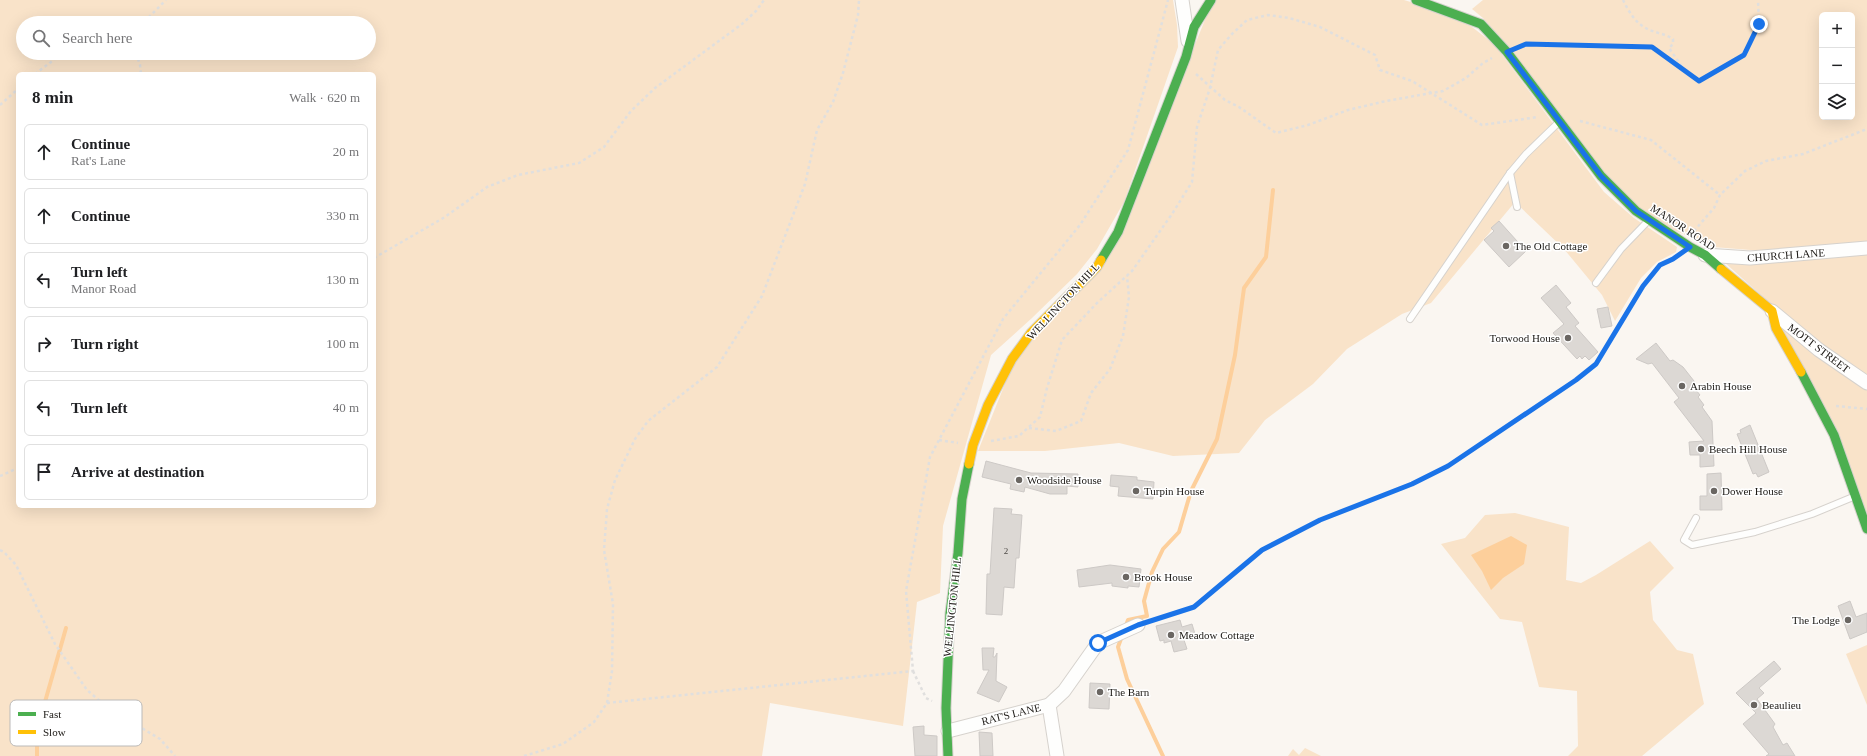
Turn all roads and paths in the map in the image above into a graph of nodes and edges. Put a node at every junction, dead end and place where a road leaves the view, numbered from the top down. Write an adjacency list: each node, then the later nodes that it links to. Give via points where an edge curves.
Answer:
1 (166, 0): 10 (path)
2 (764, 0): 33 (path, via 756,12 742,24 655,88 631,111 604,147 579,163 518,175 487,187 445,217)
3 (859, 0): 53 (path, via 858,15 843,73 833,102 817,130 805,184 762,296 717,367 648,421 635,439 615,480 607,509 604,550 613,604 612,671)
4 (1168, 0): 42 (path, via 1128,150 1080,224 1003,319)
5 (1182, 0): 11 (street, WELLINGTON HILL)
6 (1211, 0): 11 (street, WELLINGTON HILL)
7 (1416, 0): 12 (street, MANOR ROAD, via 1481,24)
8 (1623, 0): 16 (path, via 1635,20 1644,28 1673,39 1673,44 1669,48)
9 (1758, 0): 16 (path, via 1759,24 1744,55 1699,81)
10 (150, 16)
11 (1188, 41): 13 (street, WELLINGTON HILL)
12 (1507, 52): 16 (path, via 1526,44 1652,47); 21 (path, via 1483,63 1466,78 1443,91); 23 (street, MANOR ROAD)
13 (1186, 57): 19 (path, via 1197,77); 43 (street, WELLINGTON HILL, via 1118,232 1097,268 1031,333 1012,359 988,405)
14 (54, 60): 17 (path)
15 (138, 60): 18 (path)
16 (1684, 70)
17 (38, 72)
18 (141, 72)
19 (1210, 88): 21 (path, via 1276,133 1308,125 1348,110); 21 (path, via 1218,50 1247,20 1268,15 1320,27 1375,55 1380,70 1412,81); 34 (path, via 1197,127 1192,182)
20 (16, 91): 22 (path)
21 (1431, 93): 23 (path, via 1482,125)
22 (0, 105)
23 (1557, 118): 26 (lane); 29 (street, MANOR ROAD, via 1601,176 1636,211)
24 (1576, 120): 27 (path, via 1650,140)
25 (1867, 129): 27 (path, via 1803,154 1766,161 1745,171)
26 (1510, 172): 28 (lane); 37 (lane)
27 (1720, 195): 30 (path, via 1714,208)
28 (1517, 207)
29 (1650, 220): 30 (street, MANOR ROAD); 35 (lane, via 1622,249)
30 (1686, 245): 32 (street, MANOR ROAD); 50 (path, via 1673,259 1660,265 1643,286 1596,364 1576,380 1448,466 1412,484 1320,520 1294,533 1262,550 1194,607)
31 (1867, 248): 32 (street, CHURCH LANE, via 1750,258)
32 (1705, 255): 36 (street, MANOR ROAD)
33 (376, 257)
34 (1127, 276): 41 (path, via 1062,340 1040,417); 41 (path, via 1129,297 1123,336 1110,369 1091,393 1081,422 1056,431)
35 (1596, 283)
36 (1772, 311): 38 (street, MOTT STREET, via 1819,350); 39 (street, via 1776,328)
37 (1410, 319)
38 (1867, 383)
39 (1819, 404): 40 (path); 46 (street, via 1834,435)
40 (1867, 409)
41 (1028, 428): 43 (path, via 1019,436)
42 (939, 440): 43 (path); 51 (path, via 930,457 906,591)
43 (973, 445): 55 (street, WELLINGTON HILL, via 962,499 950,613)
44 (16, 469): 45 (path)
45 (0, 476)
46 (1856, 496): 47 (lane, via 1812,514 1755,532 1692,545 1684,540); 48 (street)
47 (1696, 518)
48 (1867, 529)
49 (0, 550): 52 (path, via 16,565 55,644 87,690)
50 (1138, 625): 54 (street, RAT'S LANE, via 1098,643 1064,691)
51 (913, 671): 53 (path); 55 (path, via 926,698)
52 (99, 700)
53 (607, 703): 59 (path, via 594,722 563,744)
54 (1049, 705): 57 (street, RAT'S LANE); 61 (street)
55 (946, 708): 57 (street, WELLINGTON HILL)
56 (142, 727): 58 (path, via 160,738)
57 (948, 730): 60 (street, WELLINGTON HILL)
58 (175, 756)
59 (524, 756)
60 (948, 756)
61 (1057, 756)

